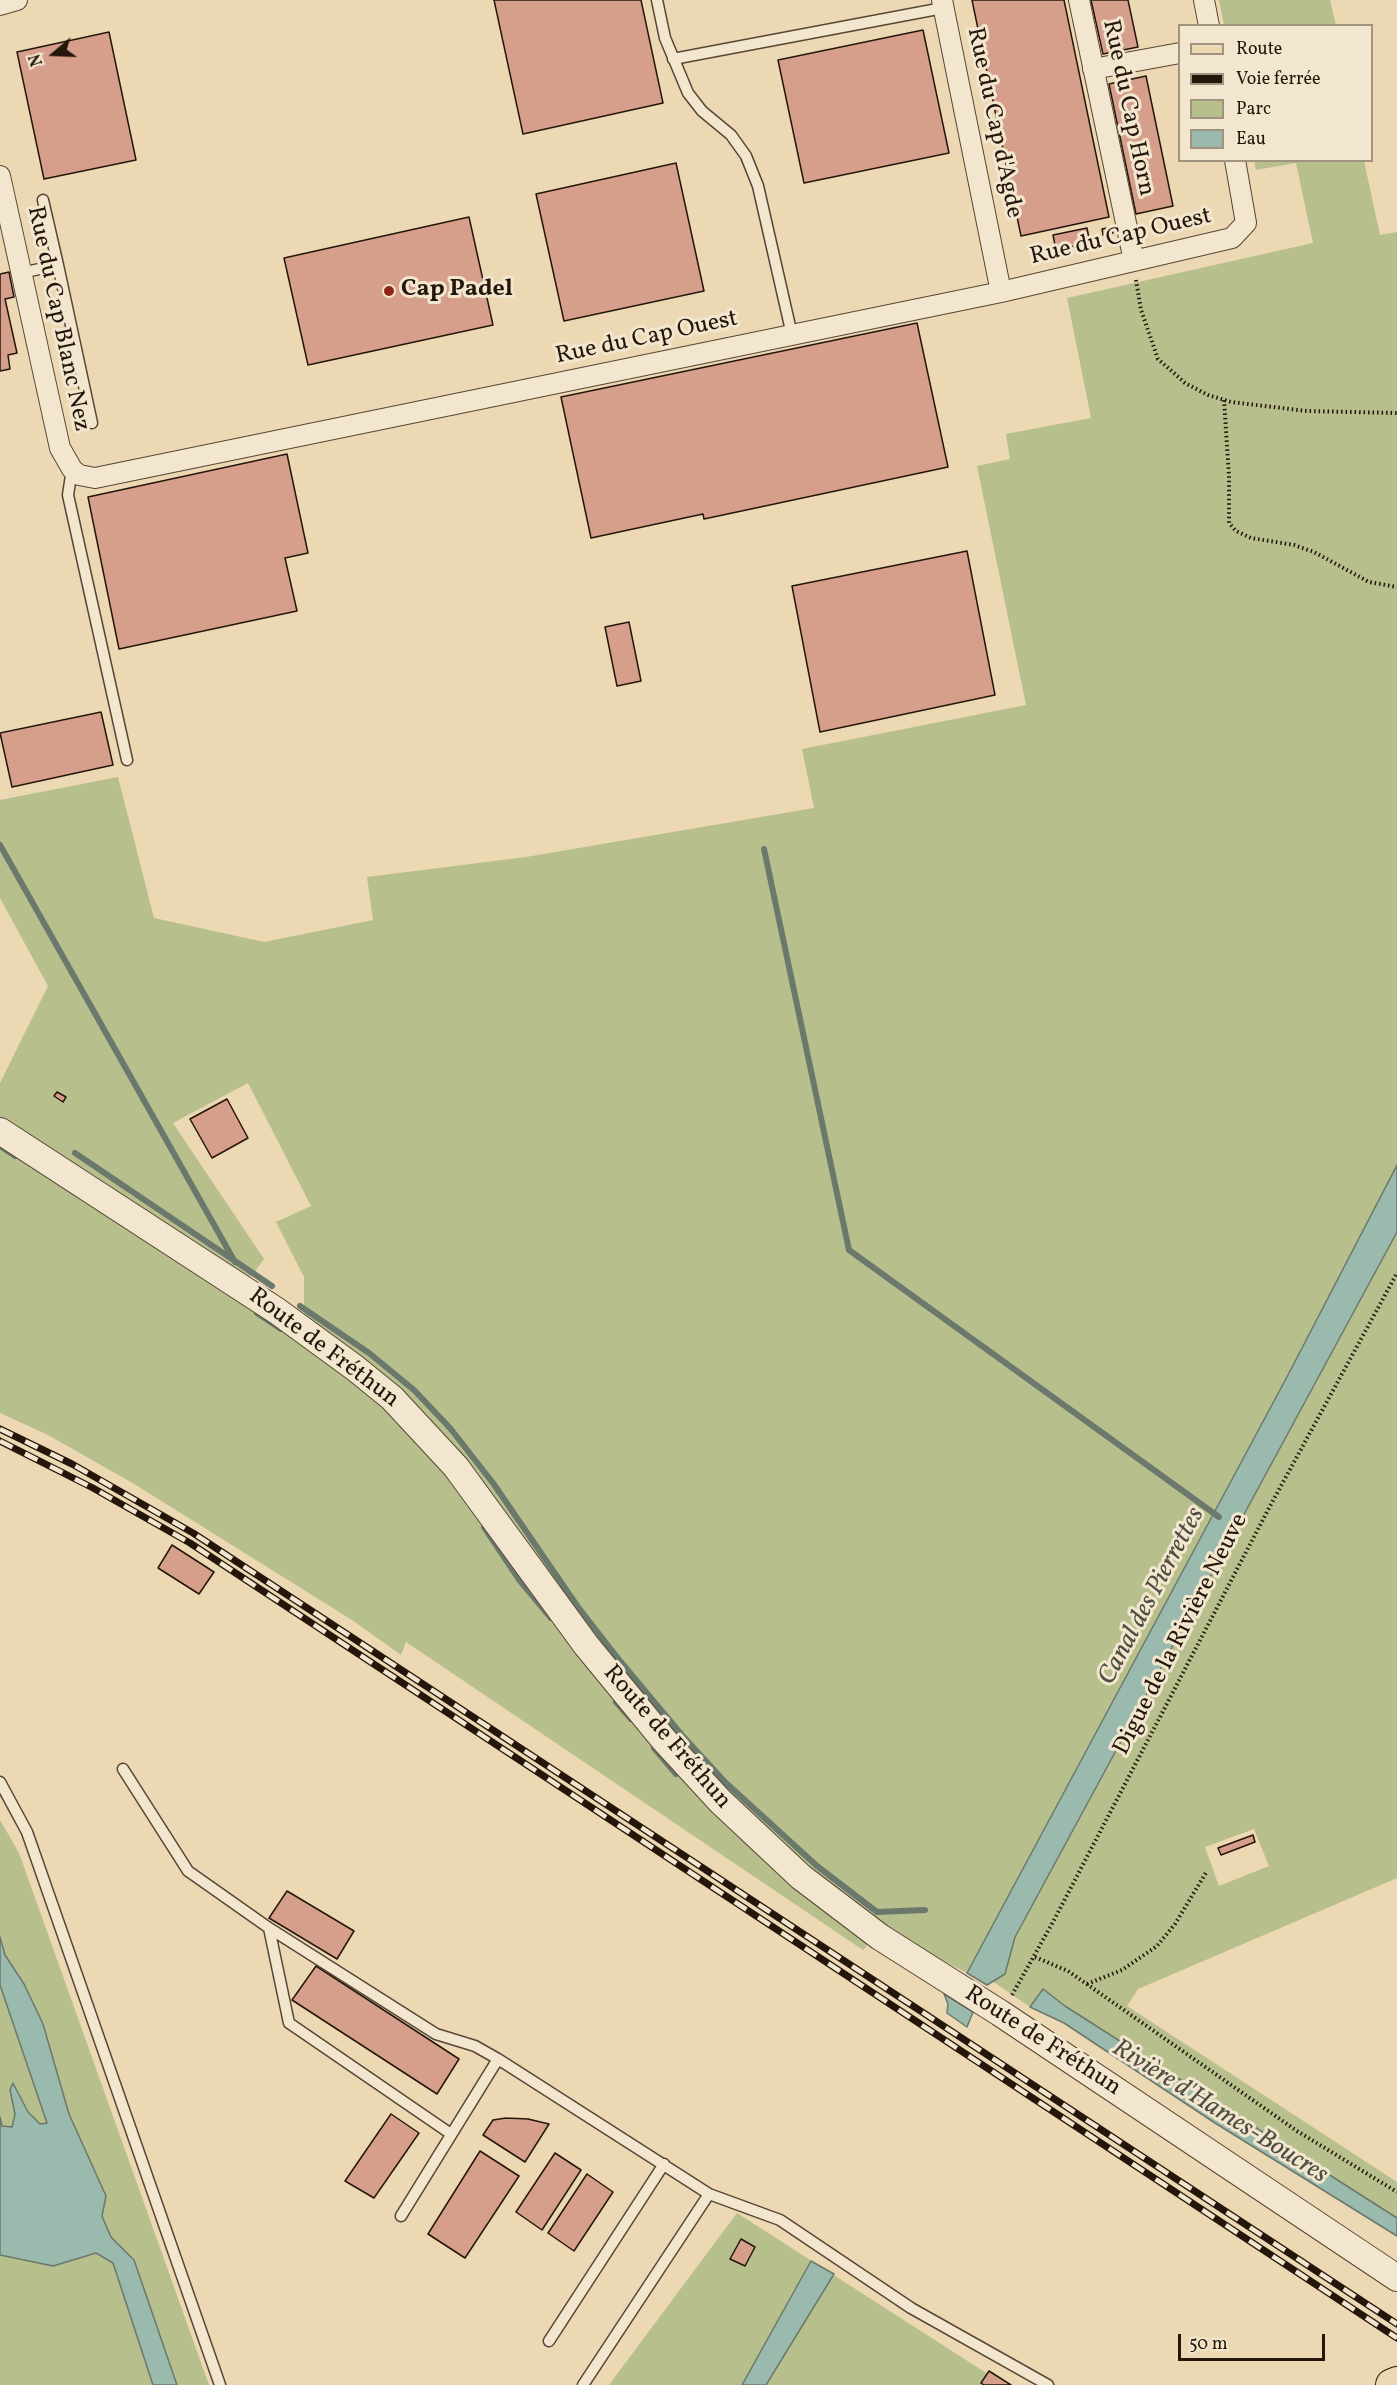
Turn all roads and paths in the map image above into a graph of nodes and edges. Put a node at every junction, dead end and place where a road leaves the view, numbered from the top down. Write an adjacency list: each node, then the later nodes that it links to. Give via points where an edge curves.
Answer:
1 (17, 0): 6 (street)
2 (657, 0): 9 (lane)
3 (1079, 0): 10 (street, Rue du Cap Horn)
4 (1204, 0): 7 (street)
5 (942, 4): 9 (lane); 17 (street, Rue du Cap d'Agde)
6 (0, 5)
7 (1209, 24)
8 (1178, 53): 10 (street)
9 (673, 59): 18 (lane, via 688,93 702,111 731,135 746,156 758,186)
10 (1093, 69): 14 (street, Rue du Cap Horn)
11 (1235, 162): 14 (street, Rue du Cap Ouest, via 1246,223 1232,238)
12 (1, 182): 16 (street, Rue du Cap Blanc Nez)
13 (43, 200): 15 (lane)
14 (1134, 261): 17 (street, Rue du Cap Ouest); 19 (path, via 1141,310 1158,359 1185,384)
15 (58, 265): 16 (lane); 21 (lane)
16 (21, 273): 22 (street, Rue du Cap Blanc Nez, via 60,448)
17 (1001, 292): 18 (street, Rue du Cap Ouest)
18 (792, 335): 22 (street, Rue du Cap Ouest, via 102,477 87,477)
19 (1224, 400): 20 (path, via 1307,411); 23 (path, via 1229,523 1236,531 1304,549 1369,582)
20 (1397, 413)
21 (92, 423)
22 (72, 469): 24 (lane, via 68,495)
23 (1397, 587)
24 (127, 760)
25 (0, 1131): 33 (street, Route de Fréthun, via 278,1311 392,1398 456,1467 586,1645 700,1781 821,1894)
26 (1397, 1273): 31 (path, Digue de la Rivière Neuve, via 1269,1508)
27 (123, 1769): 30 (lane, via 188,1871)
28 (0, 1782): 43 (lane, via 27,1832)
29 (1207, 1871): 32 (path, via 1175,1924 1156,1946 1122,1970)
30 (269, 1928): 34 (lane, via 436,2034 475,2046); 35 (lane, via 289,2023)
31 (1035, 1957): 32 (path, via 1068,1971); 33 (path, Digue de la Rivière Neuve)
32 (1086, 1984): 37 (path, via 1297,2131)
33 (991, 2008): 40 (street, Route de Fréthun)
34 (498, 2059): 35 (lane); 36 (lane)
35 (451, 2134): 39 (lane)
36 (664, 2164): 38 (lane); 41 (lane)
37 (1397, 2192)
38 (709, 2194): 44 (lane); 45 (lane, via 780,2220 911,2308)
39 (401, 2216)
40 (1397, 2278)
41 (549, 2341)
42 (1397, 2383): 46 (main road)
43 (220, 2385)
44 (583, 2385)
45 (1048, 2385)
46 (1392, 2385)

